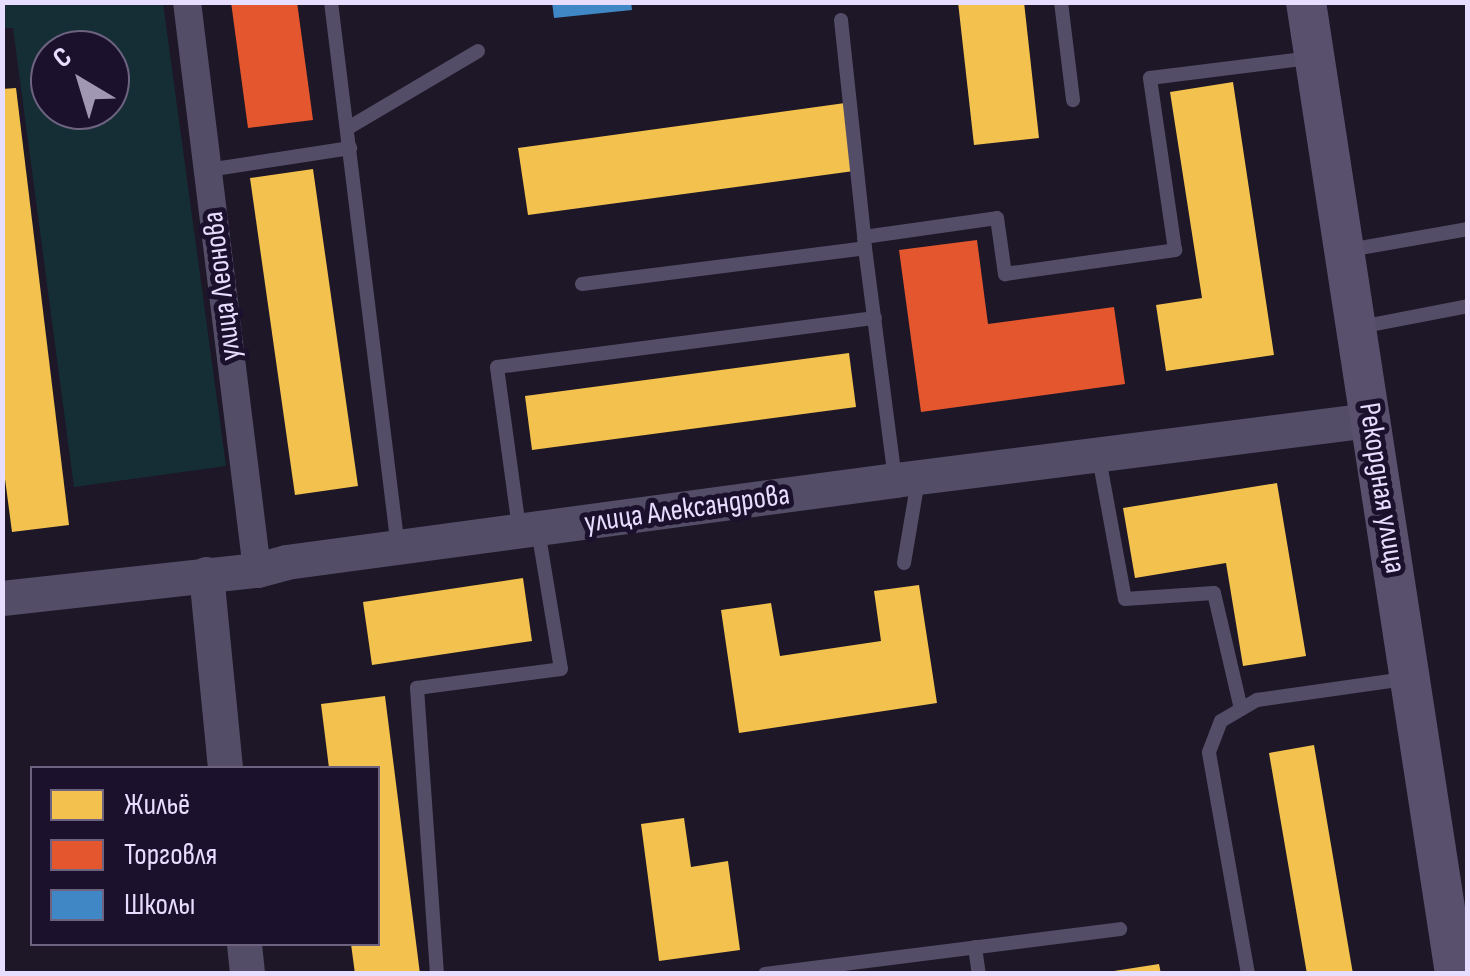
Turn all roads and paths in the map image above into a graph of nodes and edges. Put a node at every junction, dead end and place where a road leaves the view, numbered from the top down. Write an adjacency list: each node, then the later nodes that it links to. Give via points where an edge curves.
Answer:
1 (186, 2): 11 (street, улица Леонова)
2 (331, 2): 9 (lane)
3 (1061, 2): 8 (lane)
4 (1306, 2): 7 (main road, Рекордная улица)
5 (841, 20): 13 (lane)
6 (478, 51): 9 (lane)
7 (1315, 57): 13 (lane, via 1150,78 1175,250 1005,274 997,218); 14 (main road, Рекордная улица)
8 (1072, 100)
9 (348, 128): 10 (lane)
10 (350, 148): 11 (lane); 23 (lane)
11 (208, 170): 25 (street, улица Леонова)
12 (1468, 229): 14 (lane)
13 (864, 242): 15 (lane); 17 (lane)
14 (1344, 251): 18 (main road, Рекордная улица)
15 (582, 284)
16 (1468, 306): 18 (lane)
17 (875, 318): 21 (lane); 22 (lane, via 496,367)
18 (1357, 328): 19 (main road, Рекордная улица)
19 (1372, 420): 20 (street, улица Александрова); 28 (main road, Рекордная улица)
20 (1099, 458): 21 (street, улица Александрова); 29 (lane, via 1125,600 1214,594)
21 (906, 479): 22 (street, улица Александрова); 24 (lane)
22 (529, 530): 23 (street, улица Александрова); 35 (lane, via 561,669 417,688)
23 (398, 549): 25 (street, улица Александрова)
24 (904, 563)
25 (257, 570): 26 (street, улица Александрова)
26 (206, 574): 27 (street, улица Александрова); 30 (street)
27 (2, 598)
28 (1411, 678): 29 (lane, via 1257,700); 39 (main road, Рекордная улица)
29 (1241, 709): 38 (lane, via 1220,721 1209,752)
30 (226, 766)
31 (1120, 929): 33 (lane)
32 (244, 946): 34 (street)
33 (975, 947): 36 (lane); 37 (lane)
34 (247, 974)
35 (438, 974)
36 (766, 974)
37 (979, 974)
38 (1248, 974)
39 (1456, 974)

